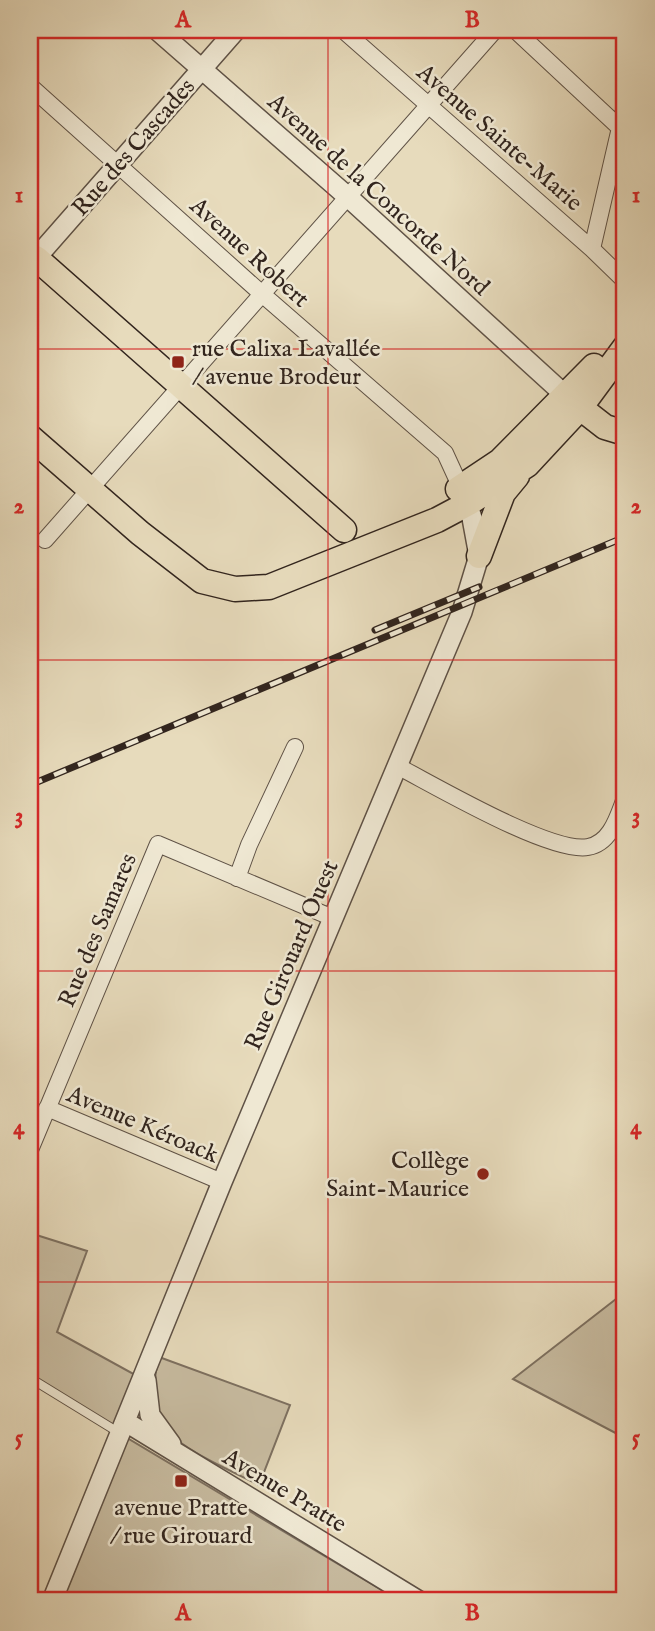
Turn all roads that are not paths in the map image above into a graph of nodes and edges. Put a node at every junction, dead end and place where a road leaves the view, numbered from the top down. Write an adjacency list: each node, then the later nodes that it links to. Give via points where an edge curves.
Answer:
1 (157, 30): 6 (street, Avenue de la Concorde Nord)
2 (236, 30): 6 (street, Rue des Cascades)
3 (343, 30): 8 (street, Avenue Sainte-Marie)
4 (495, 30): 8 (street)
5 (515, 30): 10 (street)
6 (201, 69): 11 (street, Rue des Cascades); 12 (street, Avenue de la Concorde Nord)
7 (30, 86): 11 (street, Avenue Robert)
8 (429, 105): 12 (street); 13 (street, Avenue Sainte-Marie)
9 (625, 106): 10 (street)
10 (620, 128): 13 (street)
11 (117, 165): 14 (street, Rue des Cascades); 16 (street, Avenue Robert)
12 (348, 197): 16 (street); 20 (street, Avenue de la Concorde Nord)
13 (592, 249): 15 (street, Avenue Sainte-Marie)
14 (32, 259): 19 (main road)
15 (625, 281)
16 (262, 294): 19 (street); 25 (street, Avenue Robert, via 445,453)
17 (625, 334): 20 (main road)
18 (625, 347): 20 (main road)
19 (180, 386): 24 (street); 26 (main road)
20 (573, 402): 21 (main road, via 605,427); 23 (main road); 25 (main road)
21 (625, 433)
22 (30, 437): 24 (main road)
23 (527, 465): 25 (main road); 28 (main road, via 503,493)
24 (90, 489): 27 (street); 29 (main road, via 202,581 235,589 269,587)
25 (465, 495): 26 (main road, via 369,530); 28 (street); 29 (main road, via 437,520)
26 (344, 530): 29 (main road)
27 (45, 540)
28 (479, 556): 31 (street, Rue Girouard Ouest, via 462,612)
29 (340, 558)
30 (295, 747): 33 (street)
31 (397, 766): 32 (street, via 491,816 573,847 602,841 613,829); 34 (street, Rue Girouard Ouest)
32 (625, 798)
33 (237, 878): 34 (street); 35 (street, Rue des Samares, via 158,844)
34 (333, 918): 37 (street, Rue Girouard Ouest)
35 (47, 1108): 36 (street, Rue des Samares); 37 (street, Avenue Kéroack)
36 (30, 1150)
37 (222, 1182): 38 (street, Rue Girouard Ouest)
38 (146, 1372): 40 (street, Rue Girouard Ouest); 41 (street, via 150,1415)
39 (30, 1378): 40 (lane)
40 (123, 1428): 41 (street, Avenue Pratte); 42 (street, Rue Girouard Ouest)
41 (181, 1455): 43 (street, Avenue Pratte)
42 (52, 1601)
43 (419, 1601)

